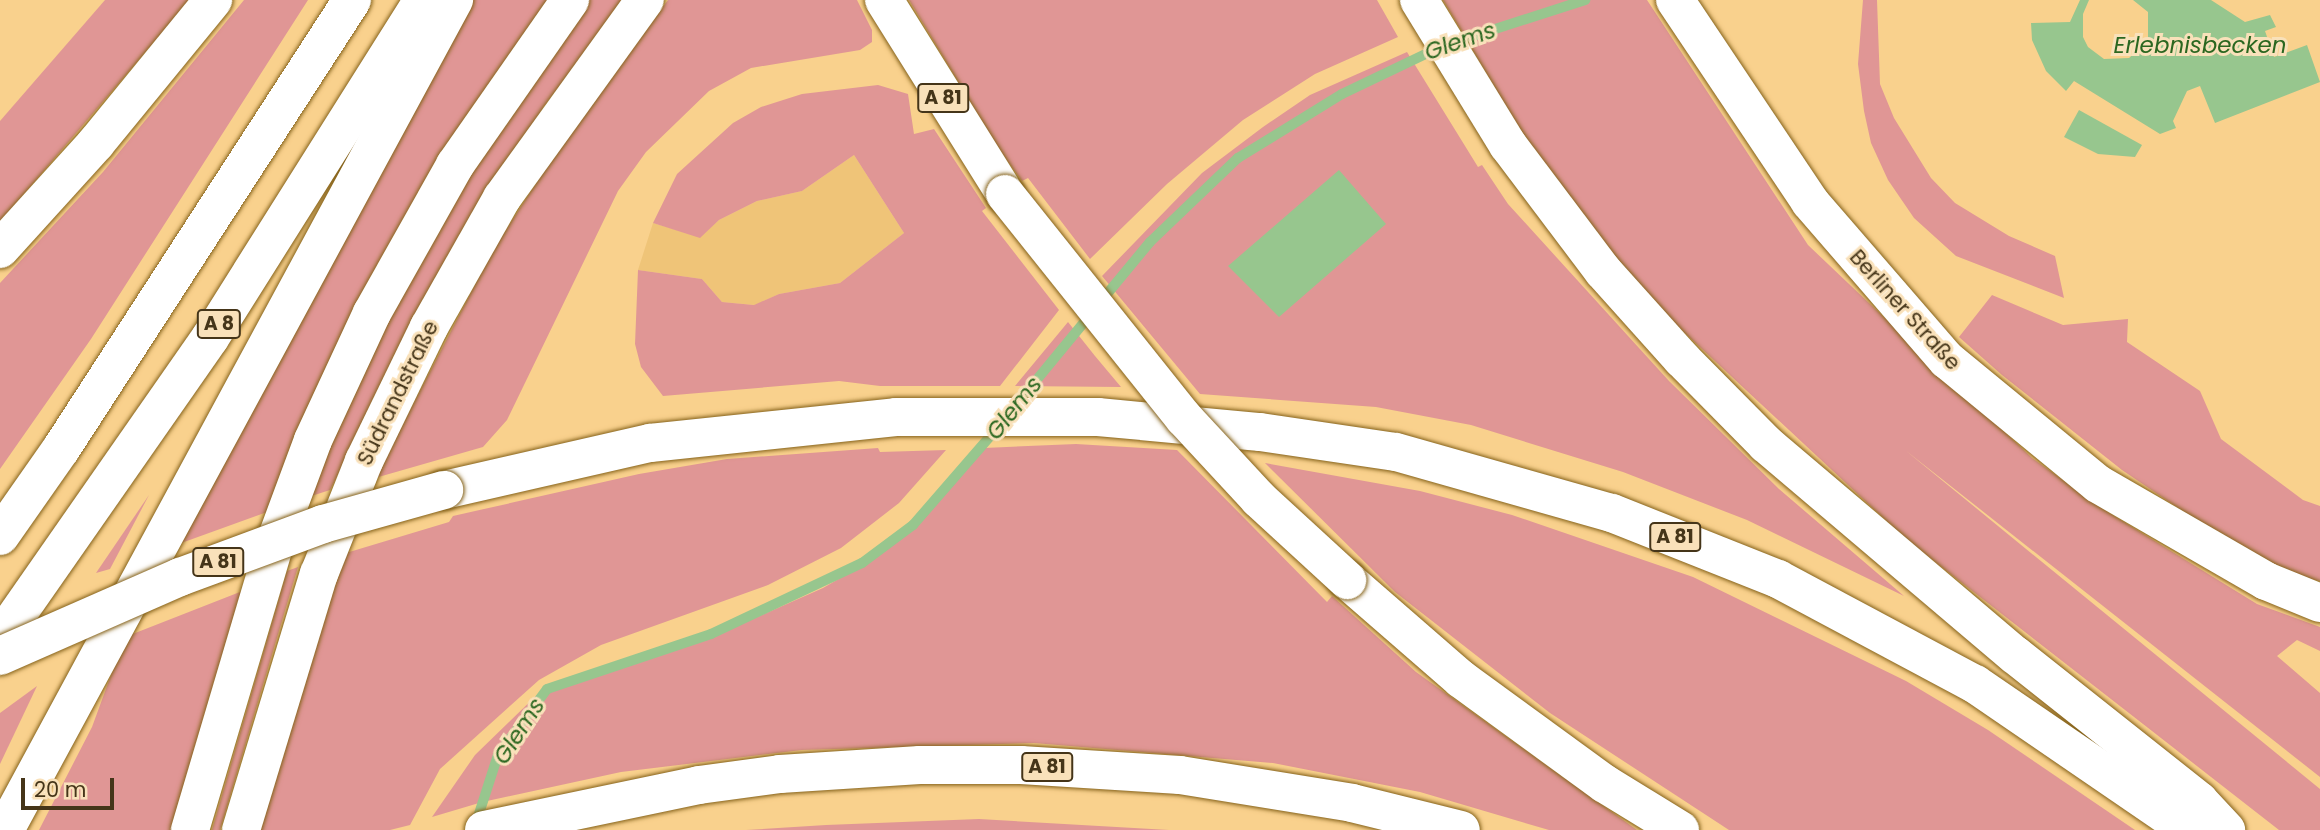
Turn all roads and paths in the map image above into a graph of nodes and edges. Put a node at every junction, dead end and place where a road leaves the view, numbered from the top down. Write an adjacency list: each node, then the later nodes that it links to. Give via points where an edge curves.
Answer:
1 (213, 0): 10 (main road, via 96,143)
2 (352, 0): 11 (main road)
3 (423, 0): 13 (main road, A 8, via 210,338)
4 (454, 0): 15 (main road)
5 (570, 0): 16 (main road, via 455,165 372,313 313,440 276,537)
6 (645, 0): 17 (main road, Südrandstraße, via 502,198 429,327 364,461 319,574)
7 (884, 0): 20 (main road, A 81, bridge, via 1005,194 1184,418 1259,499 1461,679 1605,784)
8 (1419, 0): 22 (main road, via 1508,145 1603,271 1766,444 2015,655 2199,801)
9 (1682, 12): 12 (main road, Berliner Straße, via 1810,202 1947,360 2098,484 2266,581)
10 (0, 249)
11 (0, 536)
12 (2320, 603)
13 (0, 639)
14 (0, 656): 21 (main road, A 81, bridge, via 180,577 323,524 444,490 650,443 896,417 1098,417 1260,432 1396,452 1550,493 1689,541 1777,579 1975,684)
15 (5, 830)
16 (190, 830)
17 (241, 830)
18 (484, 830): 19 (main road, A 81, via 628,797 852,768 1021,765 1180,775 1352,803)
19 (1461, 830)
20 (1680, 830)
21 (2188, 830)
22 (2226, 830)

